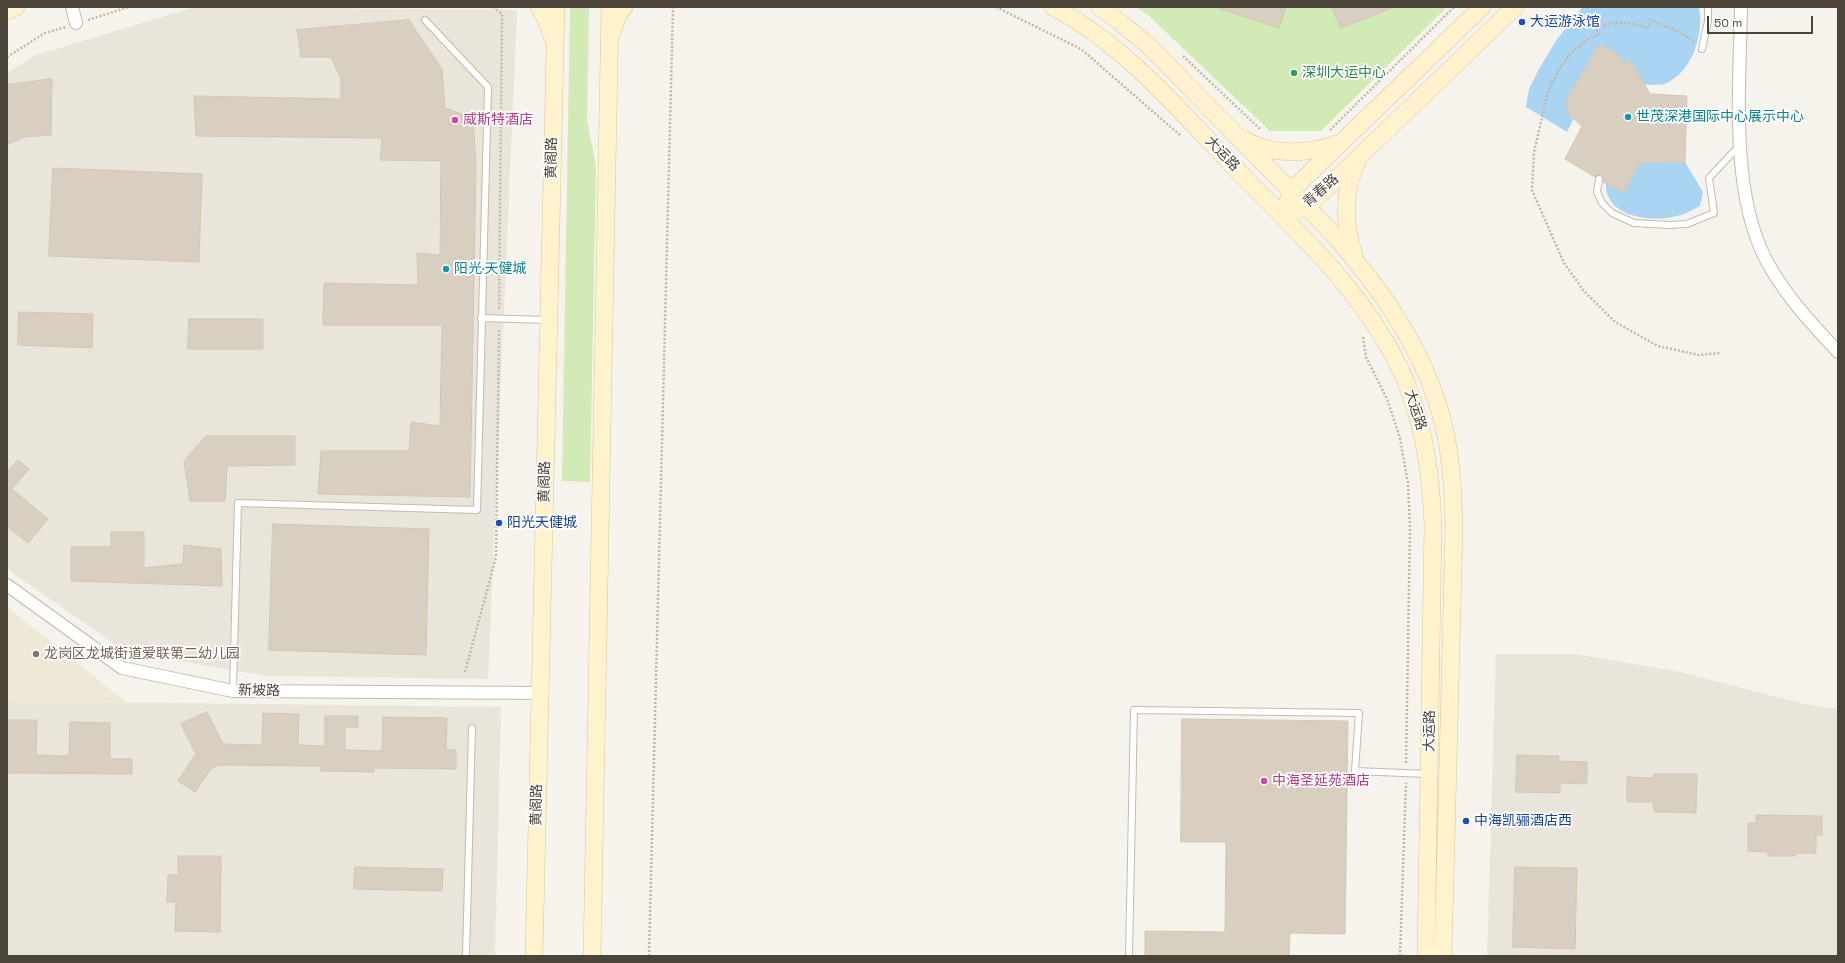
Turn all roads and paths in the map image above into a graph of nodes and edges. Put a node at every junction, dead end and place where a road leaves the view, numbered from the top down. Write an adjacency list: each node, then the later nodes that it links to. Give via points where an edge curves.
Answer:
1 (8, 7): 18 (street)
2 (16, 7): 18 (street)
3 (72, 7): 20 (street)
4 (493, 7): 38 (path, via 502,14)
5 (539, 7): 22 (street)
6 (556, 7): 22 (street, 黄阁路)
7 (610, 7): 21 (street)
8 (624, 7): 21 (street)
9 (673, 7): 52 (path)
10 (996, 7): 28 (path, via 1082,49)
11 (1053, 7): 35 (street, 大运路, via 1092,30 1159,88)
12 (1099, 7): 27 (street, 大运路, via 1150,47)
13 (1454, 7): 26 (path)
14 (1482, 7): 29 (street, 青春路)
15 (1516, 7): 31 (street, 青春路)
16 (1708, 7): 23 (lane)
17 (1741, 7): 30 (street)
18 (7, 11)
19 (425, 20): 37 (lane, via 488,86)
20 (76, 23)
21 (609, 37): 51 (street)
22 (555, 43): 39 (street, 黄阁路)
23 (1702, 49)
24 (1178, 52): 25 (path)
25 (1262, 131)
26 (1328, 131)
27 (1236, 134): 29 (street, via 1250,143 1280,151 1312,150); 33 (street, 大运路)
28 (1185, 139)
29 (1343, 142): 33 (street, 青春路)
30 (1740, 145): 32 (lane, via 1709,178 1714,213 1686,224 1634,224 1612,213 1602,203 1597,192); 41 (street, via 1743,183 1755,234 1772,271 1793,301)
31 (1359, 157): 34 (street, 青春路); 36 (street, via 1350,181 1347,208 1348,233)
32 (1599, 179)
33 (1291, 191): 34 (street, 大运路); 35 (street, 青春路)
34 (1307, 207): 35 (street, 青春路); 36 (street, 大运路)
35 (1282, 217): 48 (street, 大运路, via 1325,261 1368,313 1406,382 1419,420 1432,489)
36 (1355, 259): 56 (street, 大运路, via 1402,325 1422,363 1438,402 1448,445 1454,529)
37 (481, 318): 38 (lane); 44 (lane, via 477,510 238,503)
38 (499, 318): 39 (lane); 43 (path, via 496,557)
39 (548, 320): 45 (street, 黄阁路)
40 (1363, 336): 47 (path, via 1366,357 1386,399 1400,438 1408,484 1410,527)
41 (1838, 352)
42 (7, 585): 44 (street, 新坡路, via 122,668)
43 (465, 672)
44 (233, 691): 45 (street, 新坡路)
45 (540, 693): 50 (street, 黄阁路)
46 (472, 728): 49 (lane)
47 (1406, 773): 48 (lane); 53 (lane, via 1355,771 1359,713 1134,710); 54 (path)
48 (1429, 774): 55 (street, 大运路)
49 (466, 956)
50 (534, 956)
51 (592, 956)
52 (650, 956)
53 (1129, 956)
54 (1400, 956)
55 (1426, 956)
56 (1443, 956)

